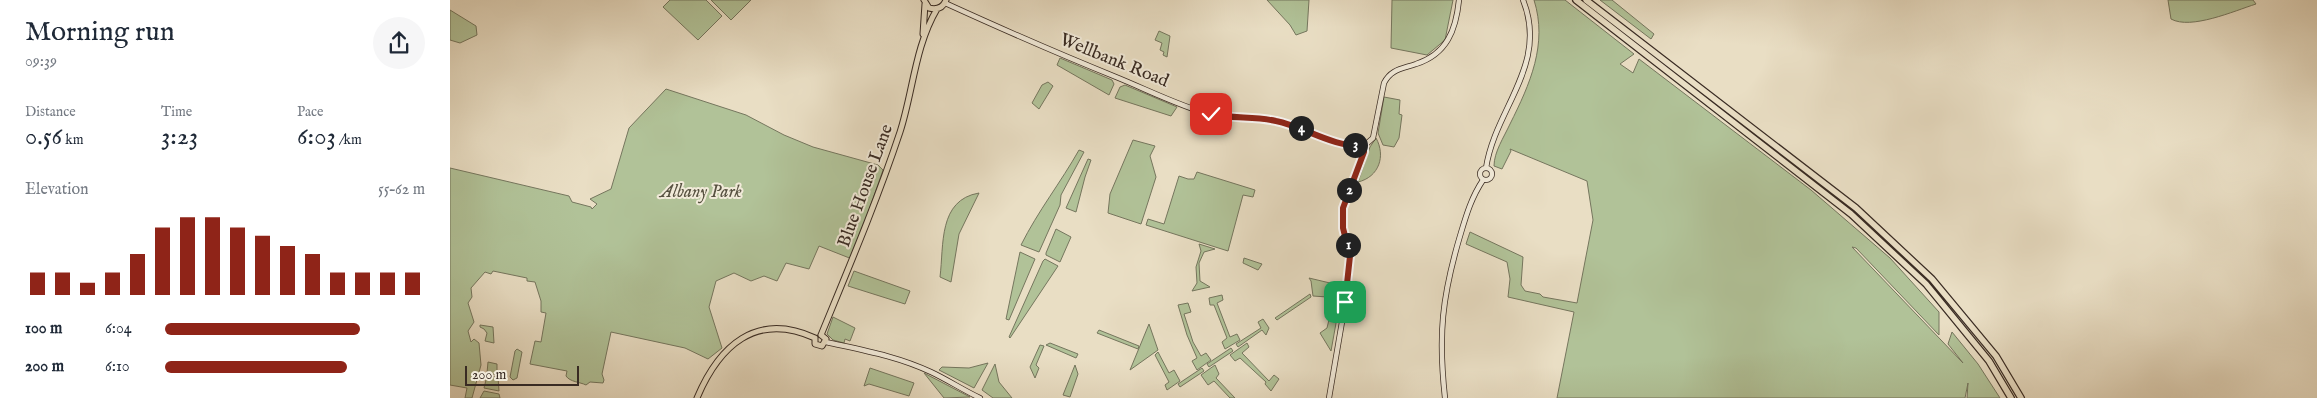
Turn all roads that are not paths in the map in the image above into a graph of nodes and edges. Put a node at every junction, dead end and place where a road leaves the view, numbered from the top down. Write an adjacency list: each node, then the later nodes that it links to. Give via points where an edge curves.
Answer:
1 (1459, 0): 9 (street, via 1454,31 1445,45 1418,64 1388,75 1373,138)
2 (1523, 0): 10 (street, via 1530,32 1529,53 1515,95 1492,143)
3 (1576, 0): 19 (highway, via 1851,214 1926,284 1989,361)
4 (1586, 0): 20 (highway, via 1856,208 1932,279 1996,356)
5 (946, 1): 7 (main road); 9 (street, Wellbank Road, via 974,18 1030,42 1211,114 1274,120 1327,139)
6 (924, 2): 7 (main road, via 929,8); 8 (main road)
7 (937, 9): 8 (main road)
8 (923, 42): 12 (main road, Blue House Lane, via 899,134)
9 (1364, 146): 17 (street, via 1343,208 1343,228 1350,256 1349,281)
10 (1486, 168): 11 (street, via 1479,173); 11 (street, via 1492,174)
11 (1483, 180): 18 (street, via 1472,197 1445,292 1441,342)
12 (822, 334): 13 (main road); 14 (main road)
13 (815, 338): 14 (main road, via 817,346); 15 (main road, via 778,328 740,339 708,371)
14 (826, 342): 16 (street, via 902,360)
15 (697, 398)
16 (980, 398)
17 (1329, 398)
18 (1445, 398)
19 (2011, 398)
20 (2021, 398)

